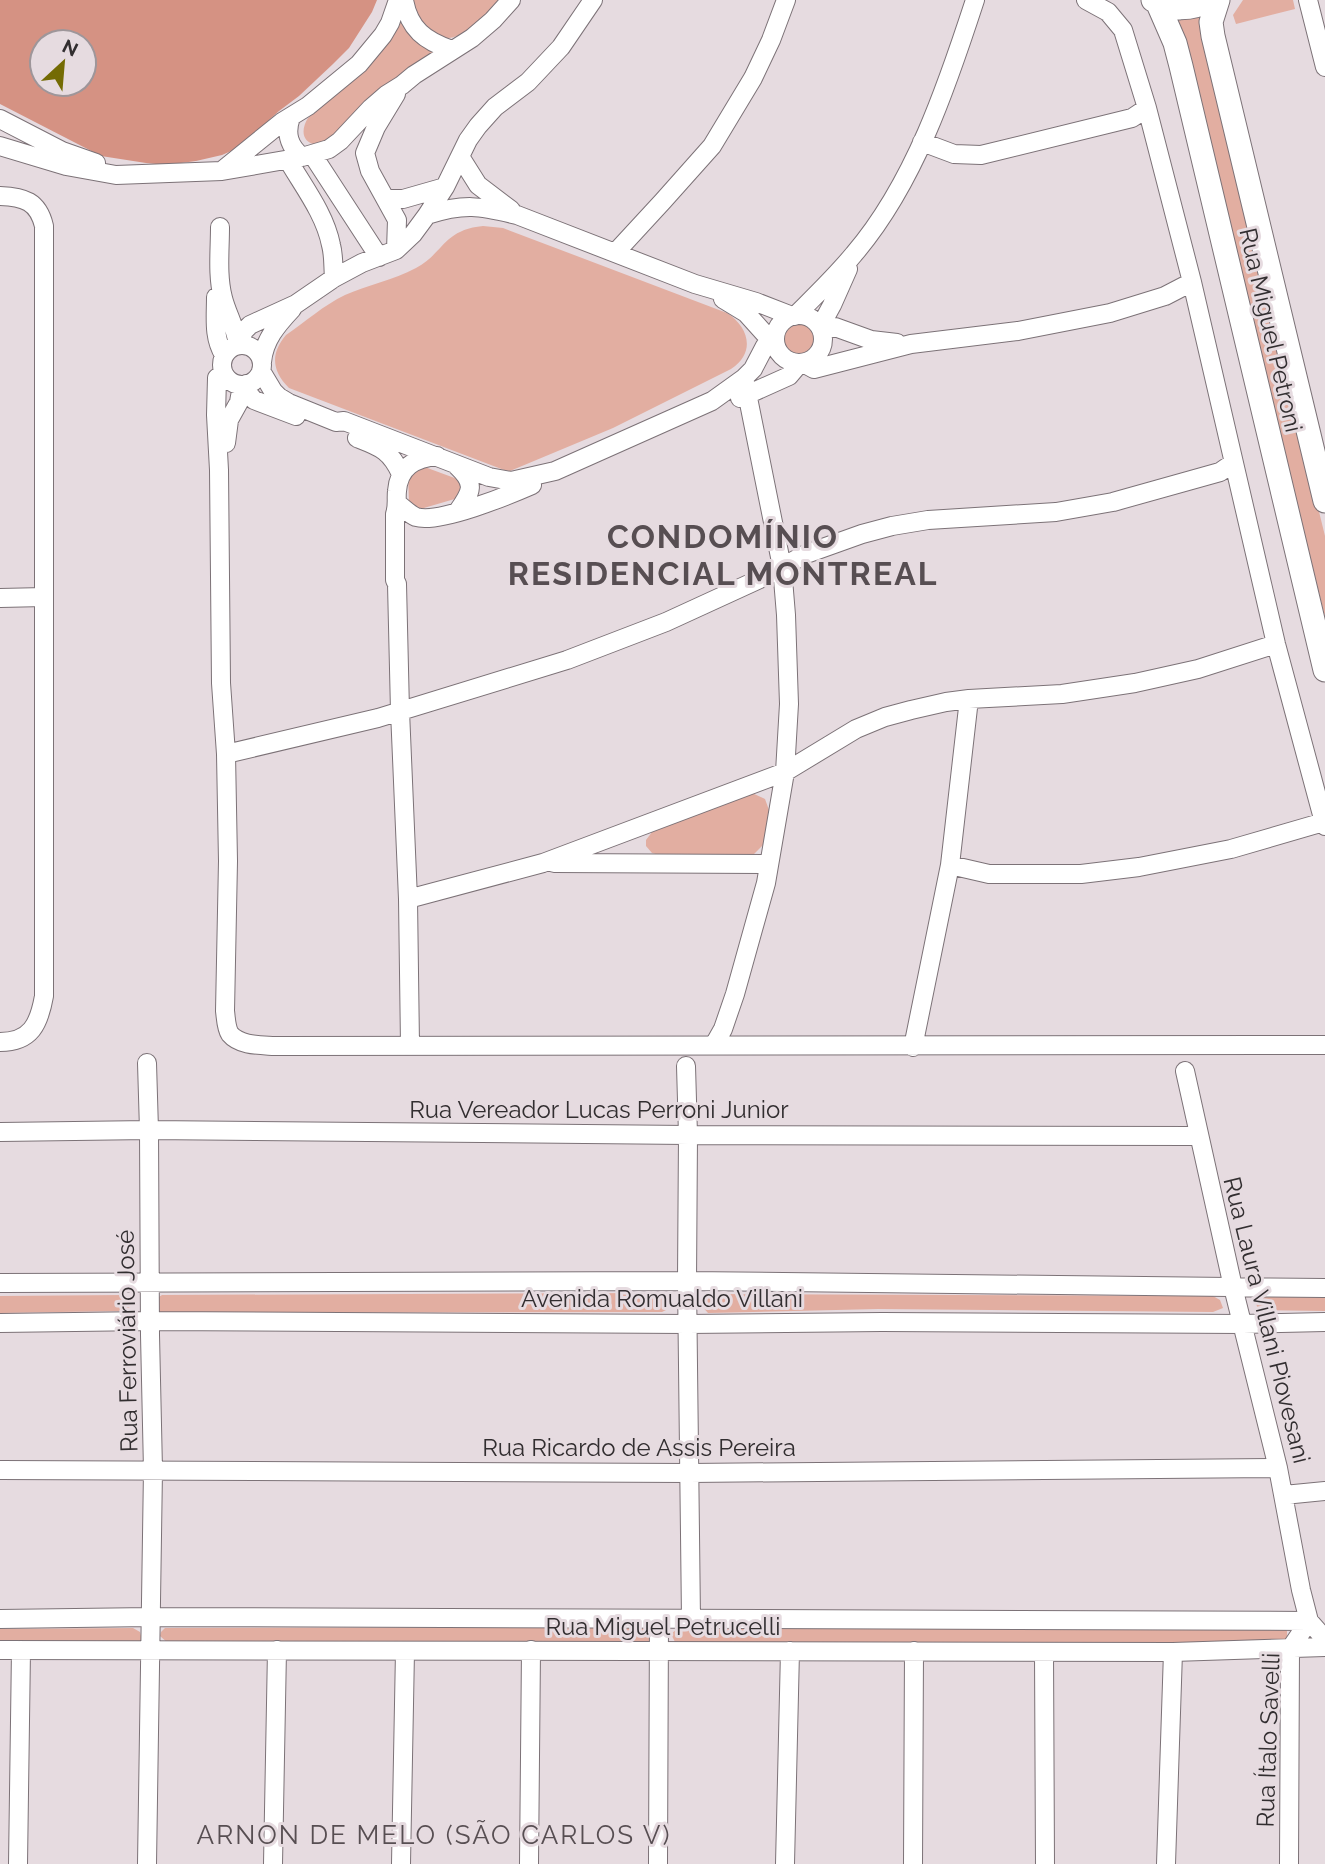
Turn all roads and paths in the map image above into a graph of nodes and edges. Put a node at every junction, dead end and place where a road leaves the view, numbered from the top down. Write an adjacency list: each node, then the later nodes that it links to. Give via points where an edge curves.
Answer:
1 (398, 0): 16 (street, via 383,35 359,64)
2 (404, 0): 12 (street, via 412,26)
3 (511, 0): 12 (street, via 472,38)
4 (593, 0): 21 (street, via 561,47 484,118)
5 (786, 0): 31 (street, via 753,78 712,146)
6 (975, 0): 18 (street)
7 (1086, 0): 15 (street, via 1108,12 1123,30)
8 (1209, 0): 11 (main road, via 1179,9)
9 (1218, 0): 56 (main road, Rua Miguel Petroni, via 1211,22 1213,36)
10 (1308, 0): 13 (street)
11 (1155, 2): 65 (main road, Rua Miguel Petroni, via 1181,66)
12 (452, 50): 14 (street)
13 (1325, 66)
14 (402, 85): 20 (street, via 329,149); 26 (street, via 365,153)
15 (1147, 108): 18 (street, via 1132,118 981,155 954,154); 34 (street)
16 (291, 117): 20 (street, via 289,141); 22 (street)
17 (0, 119): 23 (street, via 87,161)
18 (922, 142): 32 (street, via 888,206)
19 (0, 146): 23 (street, via 66,166)
20 (301, 157): 22 (street); 30 (street); 33 (street, via 328,234)
21 (460, 158): 24 (street); 28 (street, via 478,185)
22 (222, 171): 23 (street)
23 (147, 175)
24 (445, 187): 26 (street); 27 (street)
25 (0, 197): 62 (street, via 29,202 37,208 44,226)
26 (386, 199): 30 (street, via 397,220)
27 (427, 215): 28 (street, via 464,206); 30 (street, via 413,234)
28 (517, 215): 31 (street)
29 (220, 227): 36 (street)
30 (388, 253): 33 (street)
31 (615, 253): 35 (street)
32 (855, 253): 38 (street); 40 (street)
33 (334, 278): 37 (street)
34 (1192, 282): 42 (street, via 1166,296 1110,313 1018,331); 51 (street)
35 (695, 284): 38 (street); 41 (street, via 736,306)
36 (221, 287): 39 (street, via 234,310); 43 (street, via 236,332)
37 (296, 304): 39 (street); 45 (street, via 267,342)
38 (793, 316): 40 (street, via 809,317); 41 (street, via 780,324)
39 (258, 321): 43 (street, via 244,331)
40 (821, 329): 42 (street, via 835,327 871,340); 44 (street, via 820,351)
41 (775, 338): 44 (street, via 785,359); 47 (street, via 765,346)
42 (911, 344): 44 (street, via 814,369)
43 (228, 358): 45 (street, via 251,346); 46 (street, via 231,382); 53 (street, via 217,378)
44 (802, 363): 47 (street, via 789,376)
45 (262, 366): 46 (street, via 256,380); 48 (street, via 279,397)
46 (244, 385): 48 (street, via 250,397 266,406 296,416); 53 (street, via 229,420)
47 (746, 387): 54 (street, via 736,399 712,401); 60 (street)
48 (313, 413): 49 (street)
49 (336, 422): 50 (street, via 344,421); 55 (street, via 347,433 387,452)
50 (437, 456): 52 (street); 55 (street, via 414,461)
51 (1233, 463): 60 (street, via 1220,472 1112,502 1056,512 892,526 819,549); 64 (street)
52 (455, 464): 54 (street, via 502,481); 58 (street, via 471,486)
53 (219, 470): 68 (street)
54 (555, 471): 58 (street, via 524,488)
55 (401, 474): 57 (street)
56 (1325, 501)
57 (398, 504): 59 (street); 61 (street)
58 (458, 511): 59 (street)
59 (424, 518): 61 (street, via 406,537)
60 (782, 568): 67 (street, via 666,622 567,660); 69 (street, via 789,704)
61 (397, 584): 67 (street)
62 (44, 597): 63 (street); 75 (street, via 44,996 35,1026 20,1039)
63 (0, 598)
64 (1276, 644): 66 (street, via 1135,684); 70 (street)
65 (1325, 670)
66 (969, 699): 69 (street, via 885,717); 73 (street)
67 (400, 711): 68 (street); 74 (street)
68 (226, 754): 76 (street, via 225,1011 230,1034 240,1041 275,1046)
69 (785, 772): 71 (street); 72 (street)
70 (1324, 824): 73 (street, via 1231,849 1082,874 989,874)
71 (543, 863): 72 (street); 74 (street)
72 (769, 864): 77 (street, via 735,994)
73 (950, 864): 79 (street)
74 (408, 899): 76 (street)
75 (0, 1042)
76 (410, 1045): 77 (street)
77 (714, 1045): 79 (street)
78 (1325, 1045): 79 (street)
79 (913, 1047)
80 (147, 1063): 83 (street, Rua Ferroviário José)
81 (686, 1066): 85 (street)
82 (1185, 1071): 86 (street, Rua Laura Villani Piovesani)
83 (149, 1130): 84 (street, Rua Vereador Lucas Perroni Junior); 85 (street, Rua Vereador Lucas Perroni Junior); 88 (street, Rua Ferroviário José)
84 (0, 1132)
85 (688, 1135): 86 (street, Rua Vereador Lucas Perroni Junior); 87 (street)
86 (1198, 1136): 90 (street, Rua Laura Villani Piovesani)
87 (687, 1281): 88 (street, Avenida Romualdo Villani); 90 (street, Avenida Romualdo Villani); 95 (street)
88 (150, 1282): 89 (street, Avenida Romualdo Villani); 92 (street, Rua Ferroviário José)
89 (0, 1283)
90 (1233, 1287): 91 (street, Avenida Romualdo Villani); 96 (street, Rua Laura Villani Piovesani)
91 (1325, 1288)
92 (149, 1321): 94 (street, Avenida Romualdo Villani); 95 (street, Avenida Romualdo Villani); 99 (street, Rua Ferroviário José)
93 (1325, 1322): 96 (street, Avenida Romualdo Villani)
94 (0, 1324)
95 (688, 1324): 96 (street, Avenida Romualdo Villani); 100 (street)
96 (1243, 1324): 97 (street, Rua Laura Villani Piovesani)
97 (1279, 1468): 100 (street, Rua Ricardo de Assis Pereira); 102 (street, Rua Laura Villani Piovesani)
98 (0, 1470): 99 (street, Rua Ricardo de Assis Pereira)
99 (153, 1470): 100 (street, Rua Ricardo de Assis Pereira); 103 (street, Rua Ferroviário José)
100 (690, 1472): 106 (street)
101 (1325, 1491): 102 (street)
102 (1284, 1495): 107 (street, Rua Laura Villani Piovesani)
103 (150, 1618): 104 (street, Rua Miguel Petrucelli); 105 (street, Rua Miguel Petrucelli); 113 (street, Rua Ferroviário José)
104 (0, 1619)
105 (659, 1619): 106 (street, Rua Miguel Petrucelli); 117 (street)
106 (691, 1619): 107 (street, Rua Miguel Petrucelli)
107 (1309, 1621): 108 (street); 110 (street, Rua Ítalo Savelli)
108 (1325, 1639)
109 (1325, 1647): 110 (street, Rua Miguel Petrucelli)
110 (1290, 1649): 121 (street, Rua Miguel Petrucelli); 132 (street, Rua Ítalo Savelli)
111 (0, 1650): 112 (street, Rua Miguel Petrucelli)
112 (21, 1650): 113 (street, Rua Miguel Petrucelli); 122 (street)
113 (149, 1650): 114 (street, Rua Miguel Petrucelli); 123 (street, Rua Ferroviário José)
114 (277, 1650): 116 (street, Rua Miguel Petrucelli); 124 (street)
115 (531, 1650): 116 (street, Rua Miguel Petrucelli); 117 (street, Rua Miguel Petrucelli); 126 (street)
116 (405, 1651): 125 (street)
117 (660, 1651): 118 (street, Rua Miguel Petrucelli); 127 (street)
118 (790, 1651): 119 (street, Rua Miguel Petrucelli); 128 (street)
119 (914, 1651): 120 (street, Rua Miguel Petrucelli); 129 (street)
120 (1044, 1652): 121 (street, Rua Miguel Petrucelli); 130 (street)
121 (1173, 1652): 131 (street)
122 (18, 1864)
123 (147, 1864)
124 (273, 1864)
125 (401, 1864)
126 (529, 1864)
127 (658, 1864)
128 (785, 1864)
129 (913, 1864)
130 (1045, 1864)
131 (1166, 1864)
132 (1289, 1864)

